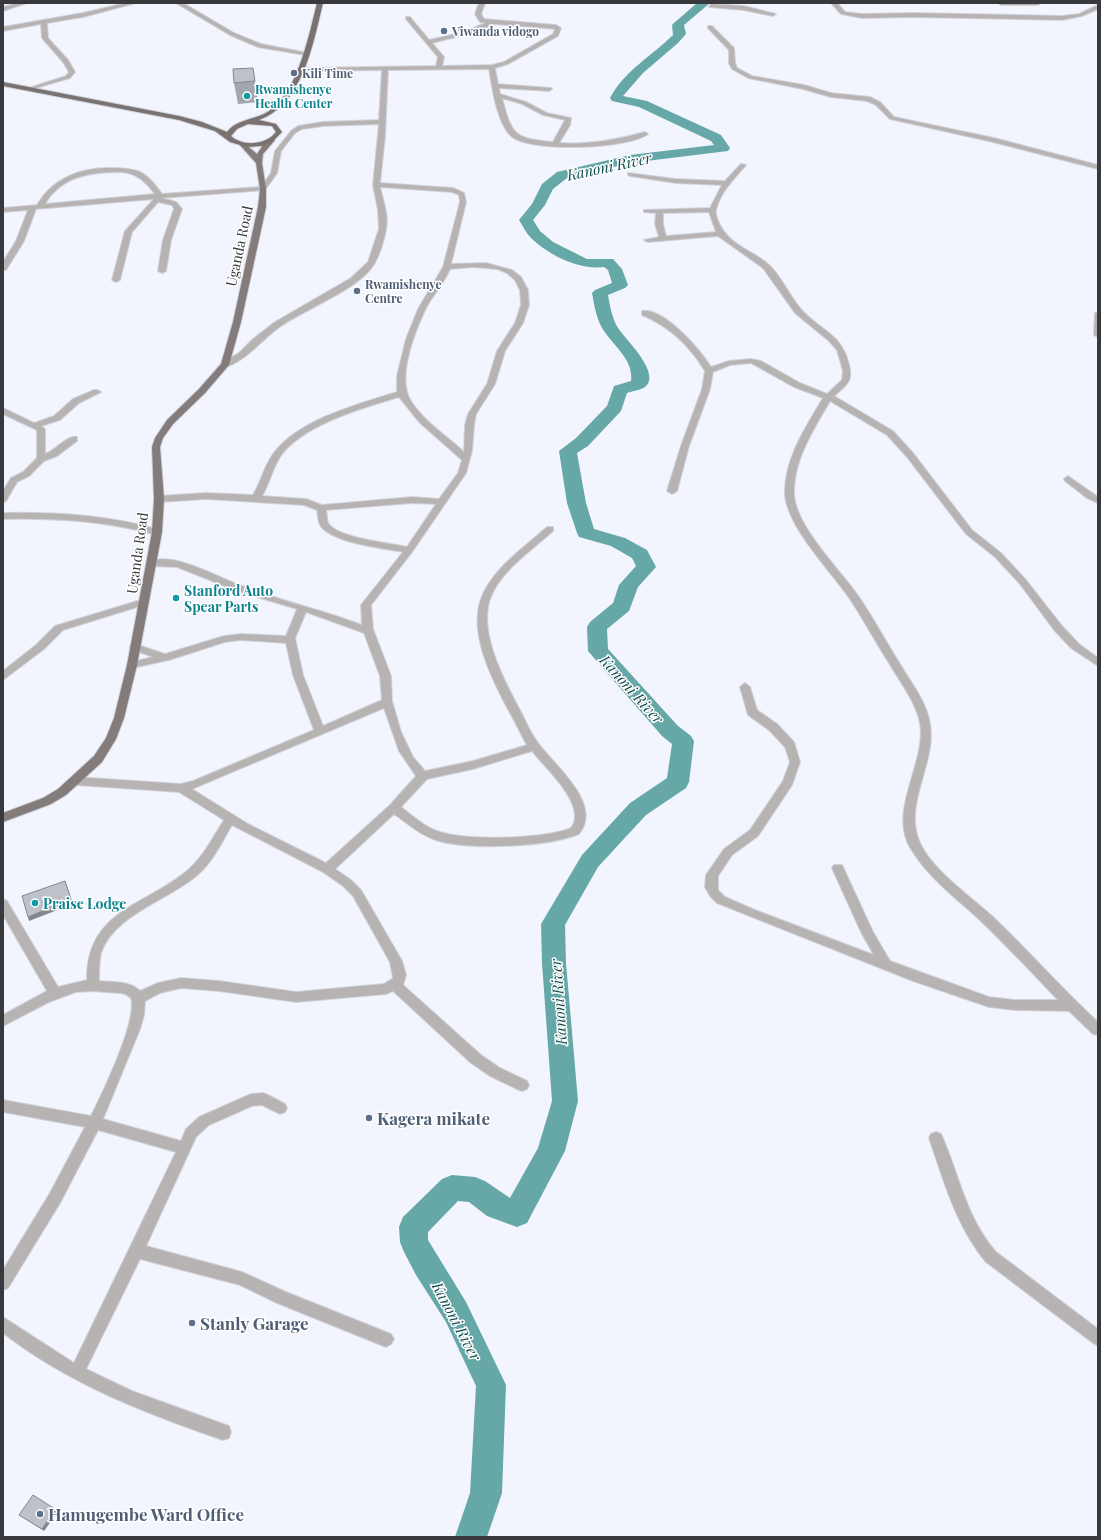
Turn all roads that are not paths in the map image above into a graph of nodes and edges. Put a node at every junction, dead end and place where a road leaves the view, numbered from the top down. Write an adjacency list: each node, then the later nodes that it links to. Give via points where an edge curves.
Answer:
1 (24, 3): 14 (street)
2 (104, 3): 13 (street)
3 (133, 3): 13 (street)
4 (179, 3): 23 (street, via 242,39 267,48)
5 (320, 3): 23 (highway)
6 (482, 3): 19 (street, via 478,14 480,20)
7 (762, 3): 15 (street)
8 (834, 3): 11 (street, via 843,13 862,16 1062,18 1080,14)
9 (1000, 3): 10 (street)
10 (1038, 3)
11 (1097, 5)
12 (711, 6): 15 (street)
13 (111, 8): 18 (street)
14 (3, 9)
15 (757, 10): 16 (street)
16 (774, 14)
17 (408, 18): 22 (street)
18 (44, 22): 21 (street); 30 (street, via 45,38 66,61 72,72 68,77)
19 (494, 22): 22 (street, via 462,34); 25 (street, via 558,28 554,38)
20 (710, 27): 46 (street, via 721,36 725,45 732,49 732,63 735,69 750,76 801,86 828,95 867,98 879,103 892,118 994,140)
21 (3, 29)
22 (427, 42): 26 (street, via 441,57)
23 (305, 53): 27 (highway)
24 (385, 67): 26 (street); 27 (street); 34 (street)
25 (492, 67): 26 (street); 29 (street)
26 (438, 68)
27 (300, 70): 33 (highway)
28 (3, 84): 30 (highway)
29 (495, 86): 31 (street); 32 (street)
30 (31, 89): 37 (highway)
31 (549, 89)
32 (498, 95): 43 (street, via 506,124 512,134 525,140); 43 (street, via 524,103 545,114 569,119)
33 (275, 110): 35 (highway); 38 (highway)
34 (382, 122): 49 (street); 50 (street, via 300,127 278,152 274,173)
35 (250, 123): 36 (highway); 38 (highway)
36 (241, 124): 37 (highway); 40 (highway, via 229,132)
37 (204, 125): 40 (highway, via 217,128)
38 (274, 125): 41 (highway, via 280,132)
39 (645, 134): 43 (street, via 603,144)
40 (228, 136): 42 (highway)
41 (272, 140): 42 (highway, via 258,144); 44 (main road, via 262,150)
42 (242, 144): 44 (main road)
43 (554, 145)
44 (259, 163): 50 (main road, Uganda Road)
45 (743, 165): 48 (street, via 735,170)
46 (1098, 167)
47 (630, 174): 48 (street, via 676,181)
48 (726, 183): 54 (street)
49 (376, 185): 60 (street, via 452,190 462,194 464,202); 67 (street, via 383,229 372,262 366,270 341,288 278,324 242,356)
50 (263, 190): 51 (street); 67 (main road, Uganda Road, via 262,207 237,322)
51 (159, 198): 52 (street); 52 (street, via 148,182 138,174 128,171 92,171 65,179); 62 (street, via 174,204 178,209 166,240); 63 (street, via 129,231)
52 (36, 207): 53 (street); 61 (street, via 20,241)
53 (3, 210)
54 (712, 210): 56 (street); 57 (street)
55 (646, 211): 56 (street)
56 (660, 211): 58 (street, via 659,224)
57 (720, 234): 58 (street); 71 (street, via 766,266 798,311 832,338 840,349 847,371 846,380)
58 (663, 239): 59 (street)
59 (648, 240)
60 (447, 267): 70 (street, via 413,328 402,367); 76 (street, via 470,264 508,269 522,286 526,306 520,322 500,352 492,382 471,416)
61 (3, 268)
62 (162, 271)
63 (116, 280)
64 (645, 313): 68 (street, via 670,325 683,335)
65 (1098, 315): 66 (street)
66 (1098, 335)
67 (224, 365): 81 (main road, Uganda Road, via 170,422 159,438 156,459)
68 (709, 371): 71 (street, via 721,365 751,361); 78 (street, via 706,389)
69 (97, 392): 73 (street, via 76,401 57,418)
70 (402, 393): 76 (street, via 420,416); 79 (street, via 333,418 291,441 280,450 273,461)
71 (827, 398): 96 (street, via 838,401 879,425 898,440 969,532 998,555 1023,582 1058,628 1075,646); 117 (street, via 798,448 789,489 790,503 806,537 855,599 918,703 925,723 926,741 912,798 909,826 915,846 929,866 989,921)
72 (3, 411): 73 (street)
73 (35, 425): 75 (street, via 42,433)
74 (74, 439): 75 (street, via 54,454)
75 (41, 459): 80 (street, via 26,474 14,480)
76 (466, 459): 83 (street, via 457,481)
77 (1068, 479): 82 (street)
78 (672, 491)
79 (256, 498): 81 (street, via 206,496); 84 (street, via 306,502)
80 (3, 499)
81 (159, 499): 87 (main road, Uganda Road)
82 (1098, 500)
83 (441, 502): 84 (street, via 412,500); 88 (street)
84 (321, 508): 88 (street, via 324,524 339,535)
85 (3, 516): 87 (street, via 28,515 116,521)
86 (550, 529): 102 (street, via 508,568 484,600 483,617 489,652 499,682)
87 (157, 532): 89 (main road, Uganda Road)
88 (409, 550): 92 (street, via 366,605 364,616)
89 (151, 563): 90 (main road, Uganda Road); 91 (street, via 180,565 240,589)
90 (144, 602): 94 (main road, Uganda Road); 98 (street, via 59,628 40,647)
91 (303, 608): 92 (street); 93 (street)
92 (367, 630): 100 (street, via 388,682)
93 (290, 638): 95 (street, via 224,639); 101 (street, via 298,675)
94 (135, 647): 95 (street); 97 (main road, Uganda Road)
95 (165, 658): 97 (street)
96 (1098, 663)
97 (132, 666): 104 (main road, Uganda Road, via 111,739 98,759)
98 (3, 676)
99 (745, 687): 112 (street, via 752,712 773,727 790,744 795,762 788,782 754,833 728,852 712,875 711,886 714,893 721,900 751,913)
100 (388, 701): 101 (street, via 382,706); 103 (street, via 401,747 414,769)
101 (320, 731): 105 (street, via 222,774)
102 (534, 747): 103 (street); 106 (street, via 561,776 576,802 580,812 580,823 576,830 500,842 456,840 437,836)
103 (423, 776): 106 (street)
104 (76, 781): 105 (street); 107 (main road, Uganda Road, via 47,801)
105 (181, 788): 108 (street)
106 (394, 808): 110 (street)
107 (3, 818)
108 (230, 819): 110 (street); 113 (street, via 201,865 126,915 104,937 96,950)
109 (838, 868): 112 (street, via 868,934)
110 (327, 869): 114 (street, via 357,893 396,961 400,975)
111 (3, 904): 115 (street)
112 (886, 965): 117 (street, via 989,1002)
113 (93, 985): 115 (street, via 71,988); 116 (street, via 133,991)
114 (395, 985): 116 (street, via 386,989 296,997 219,986 182,984 158,988); 120 (street, via 476,1059)
115 (55, 994): 118 (street)
116 (138, 998): 123 (street, via 139,1011 134,1029)
117 (1072, 1006): 119 (street)
118 (3, 1021)
119 (1098, 1030)
120 (522, 1085)
121 (3, 1106): 123 (street)
122 (280, 1108): 125 (street, via 263,1099 240,1104 204,1121 191,1133)
123 (96, 1123): 125 (street); 127 (street)
124 (936, 1138): 129 (street, via 966,1220 979,1245 990,1257)
125 (184, 1148): 126 (street)
126 (136, 1251): 130 (street, via 242,1279 282,1298); 131 (street)
127 (3, 1283)
128 (3, 1324): 131 (street, via 39,1351)
129 (1098, 1338)
130 (386, 1339)
131 (77, 1372): 132 (street, via 145,1404)
132 (223, 1432)

